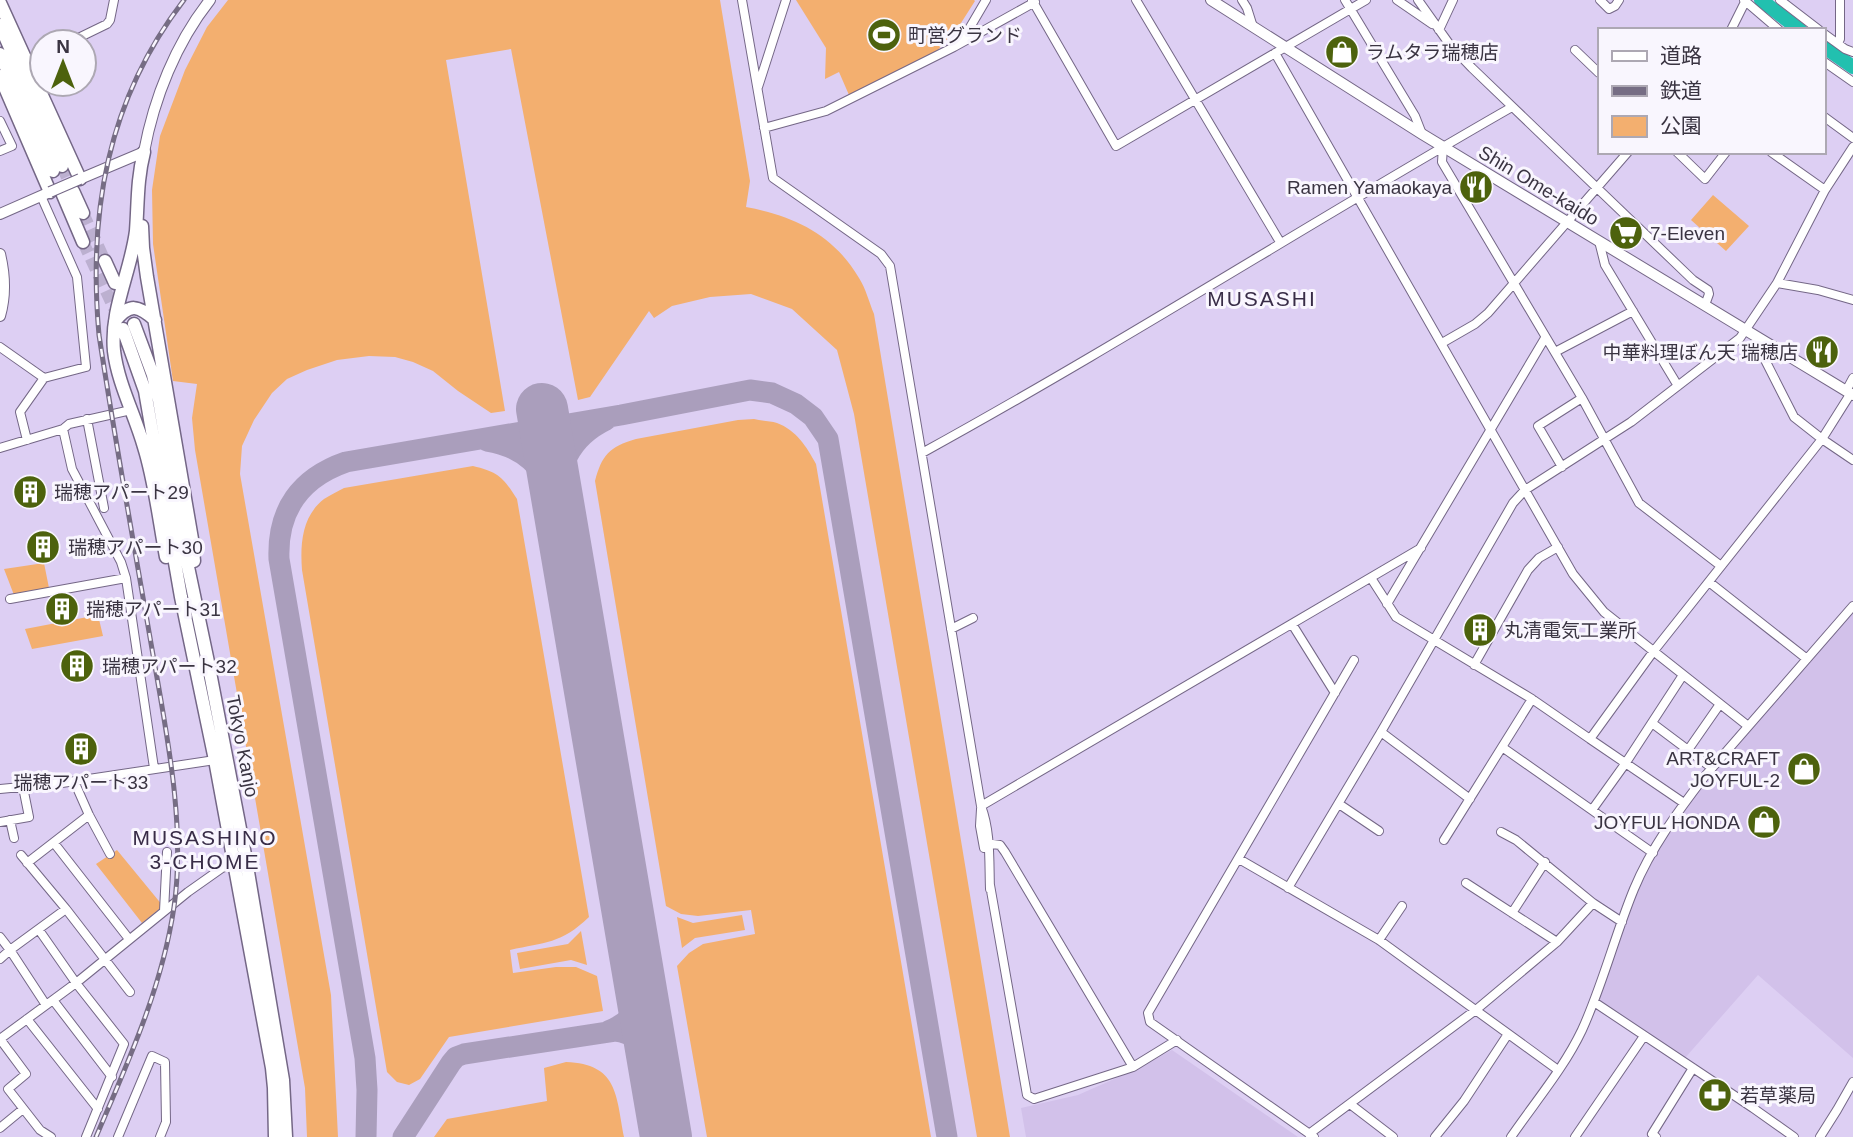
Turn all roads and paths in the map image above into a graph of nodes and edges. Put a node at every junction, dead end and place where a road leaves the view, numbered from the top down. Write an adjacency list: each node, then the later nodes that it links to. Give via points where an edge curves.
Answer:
1 (114, 0): 24 (street, via 110,20)
2 (210, 0): 53 (main road, via 163,84)
3 (742, 0): 42 (street)
4 (786, 0): 42 (street)
5 (986, 0): 30 (street)
6 (1136, 0): 43 (street)
7 (1211, 0): 23 (main road, Shin Ome-kaido)
8 (1242, 0): 23 (street)
9 (1345, 0): 21 (street)
10 (1366, 0): 21 (street)
11 (1397, 0): 25 (street)
12 (1418, 0): 25 (street)
13 (1453, 0): 25 (street)
14 (1600, 0): 15 (street, via 1609,9)
15 (1619, 0)
16 (1745, 0): 26 (street); 27 (street)
17 (1780, 0): 28 (street)
18 (1840, 0): 31 (street)
19 (1034, 1): 30 (street); 43 (street, via 1116,146)
20 (0, 4): 37 (highway)
21 (1351, 9): 32 (street); 48 (street)
22 (0, 25): 36 (highway, via 57,169)
23 (1253, 27): 32 (main road, Shin Ome-kaido)
24 (98, 28)
25 (1437, 28): 44 (street)
26 (1732, 28)
27 (1777, 28)
28 (1817, 28)
29 (1825, 34): 31 (street)
30 (961, 43): 47 (street, via 826,111)
31 (1838, 43): 34 (street)
32 (1285, 48): 35 (street); 48 (main road, Shin Ome-kaido)
33 (1574, 50): 39 (street)
34 (1853, 52)
35 (1275, 53): 43 (street); 61 (street)
36 (0, 54)
37 (26, 62): 59 (highway)
38 (1825, 62): 41 (street)
39 (1598, 72)
40 (0, 76): 59 (highway)
41 (1853, 82)
42 (757, 89): 47 (street)
43 (1194, 99): 67 (street)
44 (1512, 107): 50 (street); 58 (street)
45 (1825, 117): 49 (street)
46 (0, 121): 52 (street, via 12,146)
47 (764, 128): 98 (street, via 774,178 881,254 890,266)
48 (1422, 134): 50 (main road, Shin Ome-kaido)
49 (1853, 138)
50 (1443, 147): 61 (street); 64 (main road, Shin Ome-kaido); 72 (street, via 1442,162)
51 (1853, 147): 60 (street)
52 (0, 151)
53 (144, 152): 59 (main road); 77 (highway, via 143,248); 78 (highway)
54 (1626, 154): 58 (street)
55 (1679, 154): 56 (street, via 1705,179)
56 (1724, 154)
57 (1774, 154): 60 (street)
58 (1597, 188): 64 (street); 74 (street, via 1708,290)
59 (61, 190): 62 (highway); 63 (main road); 66 (highway); 85 (street, via 77,277 86,367)
60 (1825, 190): 71 (street)
61 (1357, 198): 67 (street); 82 (street)
62 (83, 213)
63 (0, 214)
64 (1567, 222): 65 (main road, Shin Ome-kaido); 72 (street)
65 (1599, 241): 74 (main road, Shin Ome-kaido); 75 (street, via 1605,265)
66 (83, 242)
67 (1280, 243): 98 (street)
68 (0, 254): 76 (main road, via 5,278)
69 (105, 261): 70 (highway)
70 (115, 283)
71 (1777, 283): 73 (street); 79 (street)
72 (1514, 285): 80 (street); 82 (street, via 1475,324)
73 (1853, 300)
74 (1705, 306): 79 (main road, Shin Ome-kaido)
75 (1633, 311): 84 (street); 87 (street)
76 (0, 316)
77 (155, 320): 78 (highway, via 132,308 122,312); 110 (highway, via 192,539)
78 (124, 325): 90 (highway, via 114,349); 110 (highway, Tokyo Kanjo, via 153,375); 122 (highway, Tokyo Kanjo, via 145,391)
79 (1746, 330): 81 (main road, Shin Ome-kaido); 87 (street)
80 (1545, 338): 84 (street); 93 (street)
81 (1761, 339): 88 (main road, Shin Ome-kaido); 95 (street, via 1762,354 1789,408)
82 (1442, 343): 93 (street)
83 (0, 347): 85 (street)
84 (1555, 352): 89 (street)
85 (44, 378): 96 (street, via 20,412)
86 (1853, 379): 88 (street)
87 (1678, 386): 94 (street)
88 (1850, 393): 95 (street)
89 (1582, 398): 94 (street); 100 (street, via 1538,426)
90 (131, 410): 91 (street); 122 (highway, via 150,467 174,599)
91 (87, 419): 92 (street); 102 (street)
92 (63, 429): 96 (street); 106 (street, via 72,469)
93 (1490, 431): 101 (street); 104 (street)
94 (1606, 439): 100 (street); 105 (street, via 1639,503)
95 (1822, 439): 99 (street); 105 (street)
96 (27, 440): 97 (street)
97 (0, 448)
98 (922, 453): 115 (street)
99 (1853, 460)
100 (1562, 467): 101 (street)
101 (1525, 490): 103 (street); 116 (street, via 1513,503)
102 (104, 508)
103 (1558, 547): 117 (street, via 1604,612); 120 (street, via 1528,570)
104 (1421, 548): 107 (street); 111 (street)
105 (1721, 566): 108 (street)
106 (126, 578): 109 (street); 134 (street)
107 (1371, 578): 111 (street); 114 (street)
108 (1709, 582): 117 (street); 118 (street)
109 (10, 599)
110 (195, 599): 157 (highway, Tokyo Kanjo)
111 (1388, 604): 116 (street, via 1396,617)
112 (1853, 606): 118 (street)
113 (973, 618): 115 (street)
114 (1292, 624): 123 (street); 142 (street)
115 (951, 629): 142 (street)
116 (1434, 640): 120 (street); 128 (street)
117 (1654, 652): 121 (street); 129 (street)
118 (1807, 659): 127 (street)
119 (1354, 660): 123 (street)
120 (1475, 666): 124 (street)
121 (1683, 675): 125 (street); 126 (street)
122 (201, 693): 132 (highway, Tokyo Kanjo)
123 (1335, 693): 156 (street)
124 (1532, 699): 129 (street); 130 (street)
125 (1720, 704): 127 (street); 131 (street)
126 (1652, 723): 131 (street); 133 (street)
127 (1748, 726): 135 (street)
128 (1381, 732): 139 (street); 141 (street)
129 (1590, 739): 133 (street)
130 (1502, 747): 139 (street); 143 (street)
131 (1688, 750): 135 (street)
132 (215, 760): 134 (street); 157 (highway, Tokyo Kanjo)
133 (1625, 764): 140 (street); 143 (street)
134 (154, 768): 136 (street)
135 (1712, 768): 140 (street)
136 (74, 780): 137 (street); 144 (street)
137 (23, 787): 138 (street); 145 (street, via 29,817)
138 (0, 789)
139 (1470, 799): 150 (street)
140 (1684, 803): 155 (street)
141 (1339, 804): 147 (street); 160 (street)
142 (981, 806): 152 (street)
143 (1592, 810): 155 (street)
144 (89, 816): 151 (street); 154 (street)
145 (10, 820): 146 (street); 149 (street)
146 (0, 822)
147 (1379, 831)
148 (1501, 832): 158 (street)
149 (13, 838)
150 (1444, 840)
151 (54, 843): 163 (street, via 24,859); 169 (street)
152 (986, 843): 185 (street, via 1000,845 1005,852); 185 (street, via 1027,1095 1034,1099)
153 (167, 852): 164 (street)
154 (110, 853)
155 (1653, 853): 166 (street)
156 (1239, 859): 160 (street); 184 (street, via 1147,1013 1150,1022)
157 (240, 862): 164 (street, via 222,868); 199 (highway, Tokyo Kanjo, via 272,1068); 200 (highway, Tokyo Kanjo, via 283,1080)
158 (1545, 862): 161 (street); 165 (street)
159 (1465, 883): 165 (street)
160 (1288, 888): 170 (street)
161 (1593, 903): 166 (street); 171 (street)
162 (1402, 906): 170 (street)
163 (66, 909): 167 (street); 174 (street)
164 (164, 911): 169 (street)
165 (1512, 913): 171 (street)
166 (1622, 922): 178 (street)
167 (38, 930): 172 (street); 175 (street)
168 (0, 937): 172 (street)
169 (129, 939): 174 (street)
170 (1379, 940): 179 (street)
171 (1557, 942): 179 (street)
172 (10, 950): 173 (street); 177 (street)
173 (0, 959)
174 (105, 960): 175 (street); 176 (street)
175 (76, 983): 177 (street); 188 (street, via 124,1044)
176 (130, 992)
177 (49, 1002): 180 (street); 188 (street)
178 (1594, 1002): 182 (street); 187 (street)
179 (1477, 1009): 181 (street); 190 (street)
180 (27, 1019): 183 (street); 192 (street)
181 (1508, 1034): 187 (street); 202 (street)
182 (1644, 1036): 186 (street); 204 (street)
183 (0, 1039): 191 (street, via 26,1074 8,1089)
184 (1177, 1040): 185 (street); 194 (street)
185 (1133, 1067)
186 (1693, 1068): 205 (street, via 1652,1134); 206 (street)
187 (1558, 1070): 203 (street)
188 (111, 1077): 192 (street)
189 (1853, 1082): 207 (street)
190 (1350, 1104): 194 (street); 201 (street)
191 (23, 1109): 193 (street); 195 (street)
192 (98, 1109): 196 (street)
193 (0, 1128)
194 (1312, 1135)
195 (51, 1137)
196 (86, 1137)
197 (118, 1137): 198 (street, via 152,1056 165,1062 166,1122)
198 (160, 1137)
199 (275, 1137)
200 (286, 1137)
201 (1393, 1137)
202 (1435, 1137)
203 (1511, 1137)
204 (1575, 1137)
205 (1657, 1137)
206 (1794, 1137)
207 (1820, 1137)

